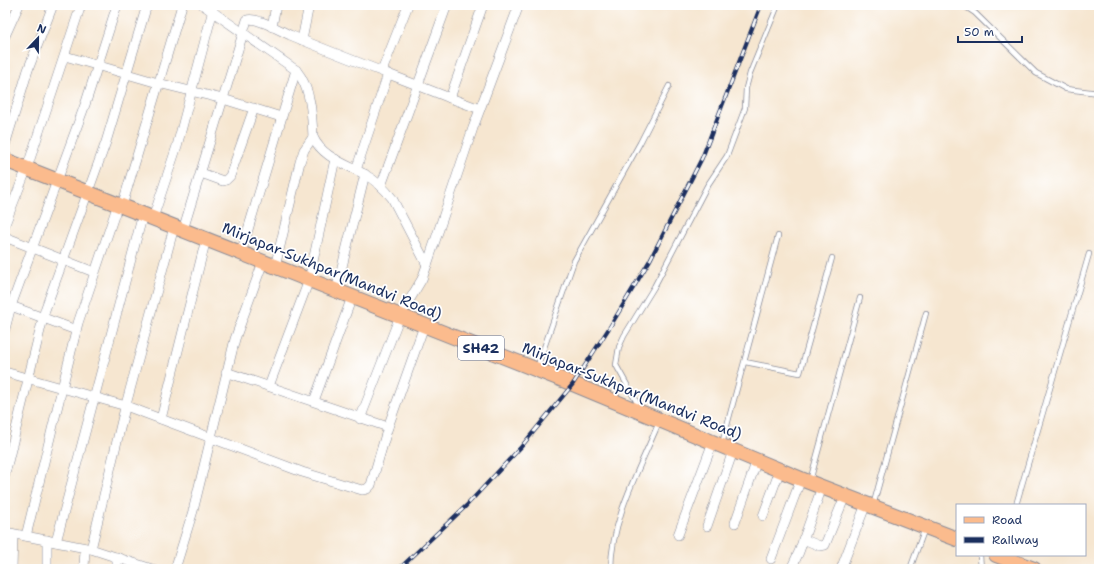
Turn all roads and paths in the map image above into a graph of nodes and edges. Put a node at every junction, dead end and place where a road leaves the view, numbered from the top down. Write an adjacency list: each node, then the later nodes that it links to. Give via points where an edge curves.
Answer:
1 (19, 5): 19 (street)
2 (53, 5): 37 (street, via 28,70)
3 (81, 5): 21 (street)
4 (117, 5): 22 (street)
5 (147, 5): 25 (street)
6 (182, 5): 26 (street)
7 (203, 5): 16 (street)
8 (276, 5): 17 (street)
9 (309, 5): 20 (street)
10 (408, 5): 24 (street)
11 (447, 5): 27 (street)
12 (483, 5): 31 (street)
13 (519, 5): 34 (street)
14 (778, 5): 83 (lane, via 750,73 744,114 727,156 706,186 654,287 619,347 616,365)
15 (963, 5): 30 (lane, via 975,13 1036,73 1066,88)
16 (213, 10): 18 (street); 29 (street)
17 (272, 27): 18 (street, via 249,19); 20 (street)
18 (242, 32): 23 (street); 32 (street)
19 (5, 36)
20 (302, 40): 24 (street)
21 (65, 56): 22 (street); 40 (street)
22 (98, 65): 25 (street); 44 (street)
23 (296, 70): 35 (street); 36 (street, via 303,78 308,91)
24 (385, 72): 27 (street); 41 (street)
25 (126, 73): 26 (street); 46 (street)
26 (158, 83): 29 (street); 47 (street)
27 (418, 85): 31 (street); 45 (street)
28 (669, 86): 74 (lane, via 574,261)
29 (191, 90): 32 (street); 48 (street, via 176,146)
30 (1099, 93)
31 (450, 98): 34 (street)
32 (223, 99): 33 (street); 42 (street)
33 (254, 108): 35 (street); 42 (street, via 230,176 223,181)
34 (480, 109): 60 (street)
35 (281, 117): 55 (street)
36 (314, 137): 38 (street, via 316,143); 59 (street, via 304,150)
37 (5, 145)
38 (335, 159): 41 (street); 62 (street)
39 (5, 160): 40 (main road, Mirjapar-Sukhpar(Mandvi Road) / SH42)
40 (27, 168): 44 (main road, Mirjapar-Sukhpar(Mandvi Road) / SH42); 49 (street)
41 (356, 170): 43 (street)
42 (201, 173): 50 (street)
43 (365, 174): 45 (street); 63 (street)
44 (57, 180): 46 (main road, Mirjapar-Sukhpar(Mandvi Road) / SH42); 54 (street)
45 (381, 186): 60 (street, via 392,198)
46 (89, 193): 47 (main road, Mirjapar-Sukhpar(Mandvi Road) / SH42); 58 (street)
47 (120, 205): 48 (main road, Mirjapar-Sukhpar(Mandvi Road) / SH42); 61 (street)
48 (148, 216): 50 (main road, Mirjapar-Sukhpar(Mandvi Road) / SH42); 80 (street)
49 (5, 224)
50 (179, 228): 53 (main road, Mirjapar-Sukhpar(Mandvi Road) / SH42); 82 (street)
51 (778, 236): 73 (lane)
52 (5, 237): 54 (street)
53 (206, 239): 55 (main road, Mirjapar-Sukhpar(Mandvi Road) / SH42); 84 (street)
54 (32, 249): 58 (street); 66 (street)
55 (241, 253): 59 (main road, Mirjapar-Sukhpar(Mandvi Road) / SH42)
56 (1088, 254): 95 (lane)
57 (832, 258): 73 (lane, via 800,372 794,373)
58 (62, 260): 61 (street); 69 (street)
59 (269, 264): 62 (main road, Mirjapar-Sukhpar(Mandvi Road) / SH42); 76 (street, via 235,339)
60 (427, 265): 68 (street)
61 (94, 272): 72 (street)
62 (309, 280): 63 (main road, Mirjapar-Sukhpar(Mandvi Road) / SH42); 78 (street)
63 (336, 291): 64 (main road, Mirjapar-Sukhpar(Mandvi Road) / SH42)
64 (352, 297): 68 (main road, Mirjapar-Sukhpar(Mandvi Road) / SH42); 81 (street)
65 (860, 298): 93 (lane)
66 (11, 306): 69 (street); 71 (street)
67 (926, 313): 96 (lane)
68 (400, 316): 70 (main road, Mirjapar-Sukhpar(Mandvi Road) / SH42); 85 (street)
69 (42, 318): 72 (street); 77 (street)
70 (424, 326): 74 (main road, Mirjapar-Sukhpar(Mandvi Road) / SH42); 87 (street)
71 (5, 329)
72 (76, 330): 79 (street)
73 (744, 362): 89 (lane)
74 (536, 370): 83 (main road, Mirjapar-Sukhpar(Mandvi Road) / SH42)
75 (5, 372): 77 (street)
76 (226, 372): 78 (street); 88 (street)
77 (28, 380): 79 (street); 92 (street)
78 (269, 386): 81 (street)
79 (62, 389): 80 (street); 103 (street)
80 (94, 398): 82 (street); 107 (street)
81 (314, 402): 85 (street)
82 (126, 406): 84 (street); 108 (street)
83 (642, 413): 86 (main road, Mirjapar-Sukhpar(Mandvi Road) / SH42)
84 (161, 419): 88 (street)
85 (360, 419): 87 (street)
86 (660, 420): 89 (main road, Mirjapar-Sukhpar(Mandvi Road) / SH42); 119 (lane, via 618,523 612,546)
87 (388, 428): 88 (street, via 371,485 362,490 302,472)
88 (210, 438): 118 (street)
89 (723, 446): 90 (main road, Mirjapar-Sukhpar(Mandvi Road) / SH42); 99 (street); 102 (street)
90 (758, 460): 91 (main road, Mirjapar-Sukhpar(Mandvi Road) / SH42); 98 (street)
91 (780, 470): 93 (main road, Mirjapar-Sukhpar(Mandvi Road) / SH42); 97 (street)
92 (5, 474)
93 (811, 482): 94 (main road, Mirjapar-Sukhpar(Mandvi Road) / SH42); 104 (street); 112 (street)
94 (845, 496): 96 (main road, Mirjapar-Sukhpar(Mandvi Road) / SH42); 104 (street, via 825,545 820,546)
95 (1016, 504)
96 (870, 505): 100 (main road, Mirjapar-Sukhpar(Mandvi Road) / SH42); 121 (street)
97 (763, 516)
98 (735, 523)
99 (707, 526)
100 (926, 527): 105 (main road, Mirjapar-Sukhpar(Mandvi Road) / SH42); 122 (lane)
101 (9, 533): 103 (street); 113 (street)
102 (678, 534)
103 (26, 536): 106 (street)
104 (803, 539): 120 (street)
105 (956, 539)
106 (47, 540): 107 (street); 114 (street)
107 (56, 542): 108 (street)
108 (88, 548): 111 (street); 115 (street)
109 (980, 556): 123 (lane)
110 (1000, 556): 124 (main road)
111 (116, 557): 116 (street); 117 (street)
112 (771, 559)
113 (12, 569)
114 (47, 569)
115 (84, 569)
116 (116, 569)
117 (150, 569)
118 (175, 569)
119 (611, 569)
120 (790, 569)
121 (841, 569)
122 (910, 569)
123 (981, 569)
124 (1034, 569)

